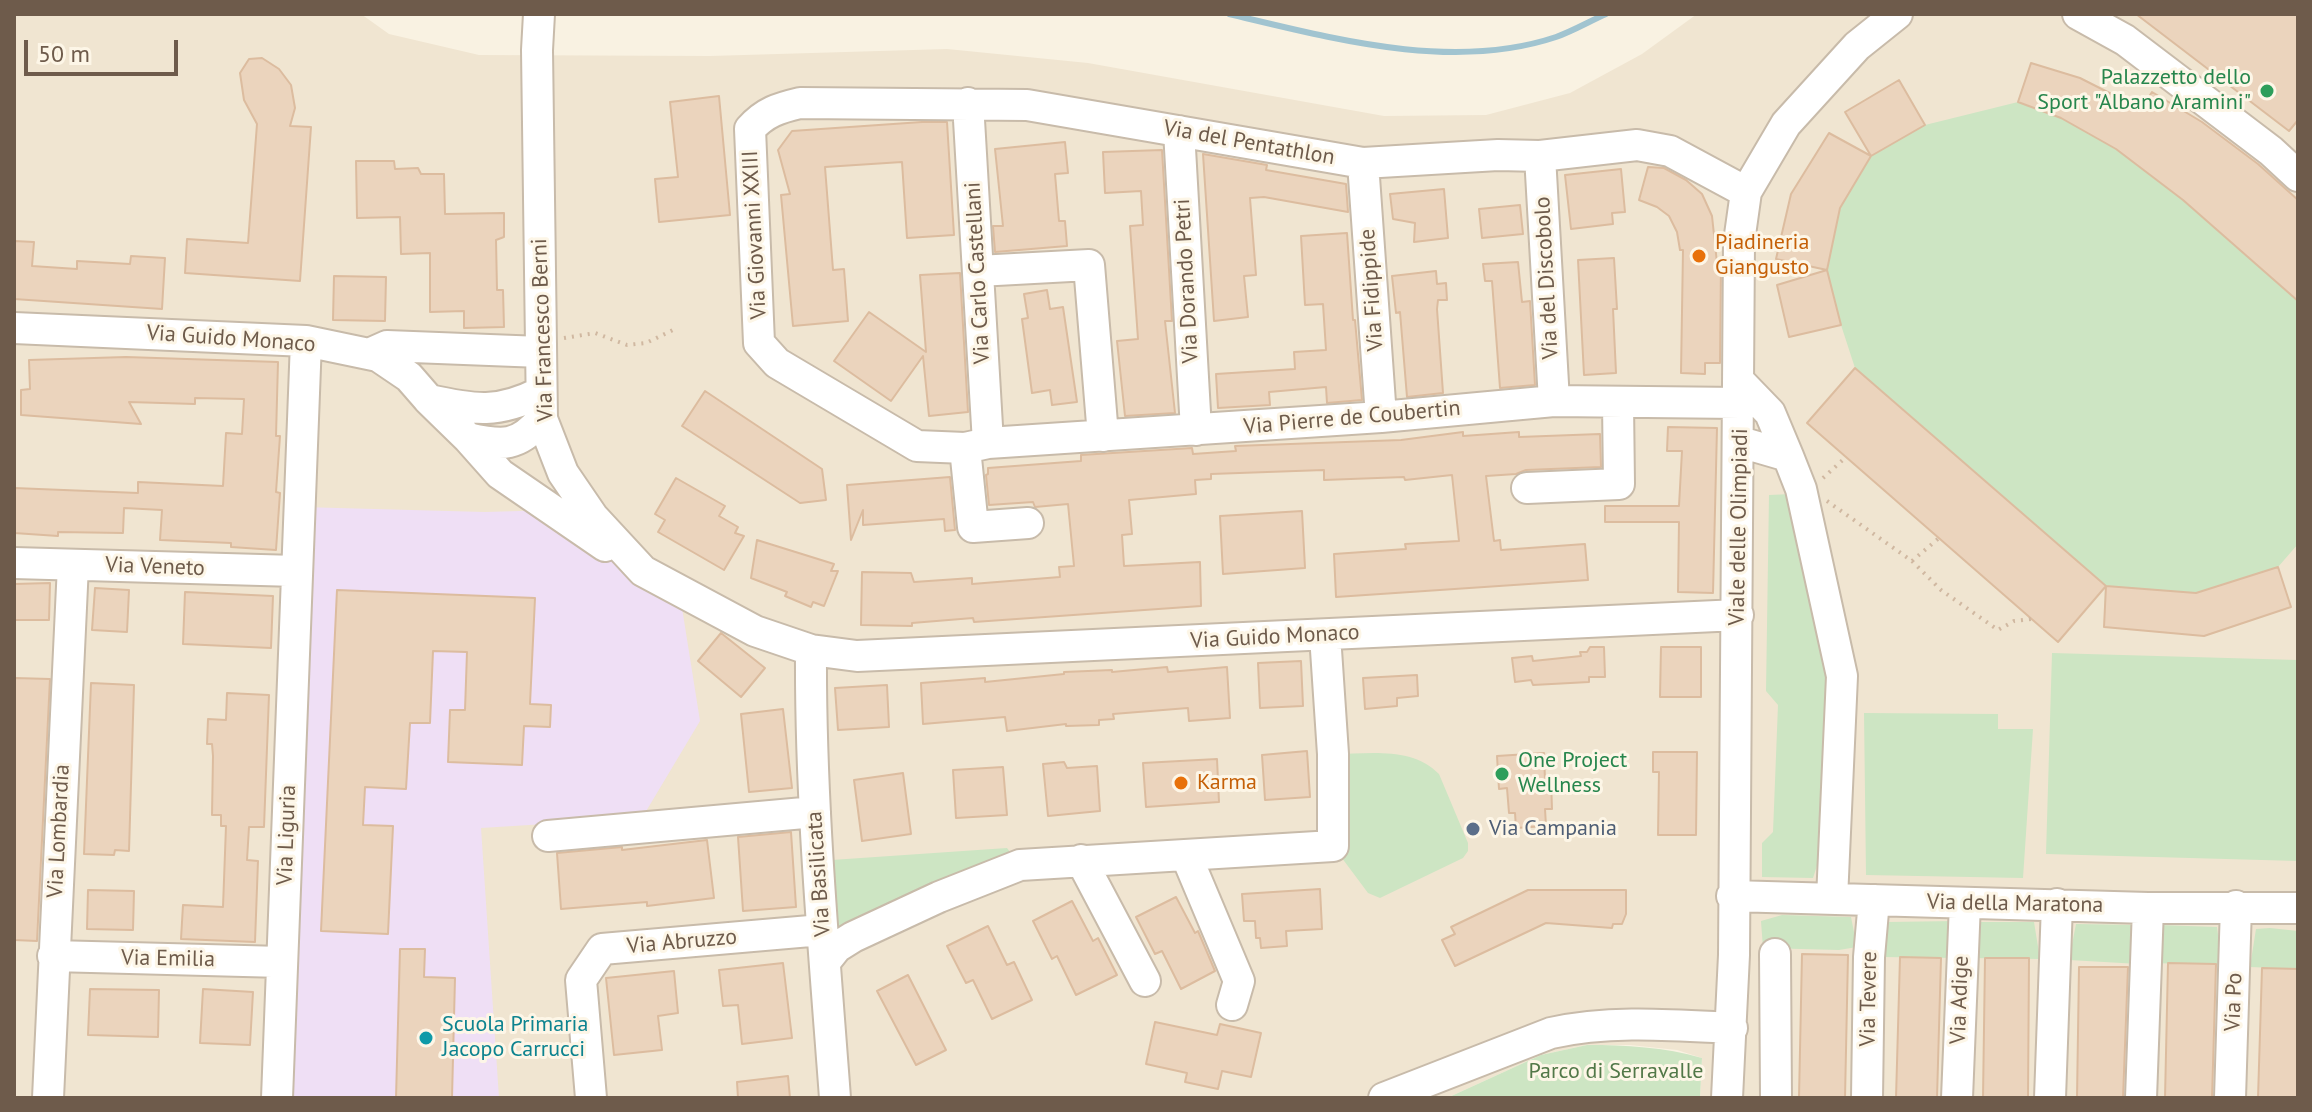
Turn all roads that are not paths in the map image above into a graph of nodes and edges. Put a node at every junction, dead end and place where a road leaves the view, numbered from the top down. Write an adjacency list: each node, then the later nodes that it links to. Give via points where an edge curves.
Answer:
1 (539, 14): 14 (street, Via Francesco Berni)
2 (1897, 14): 10 (street, Viale delle Olimpiadi, via 1857,46 1786,124)
3 (2078, 14): 9 (street, via 2125,40)
4 (968, 103): 5 (street, Via del Pentathlon, via 800,103 776,108); 6 (street, Via del Pentathlon, via 1027,105); 11 (street, Via Carlo Castellani)
5 (750, 129): 26 (street, Via Giovanni XXIII, via 759,343 777,363 917,446)
6 (1179, 131): 8 (street, Via del Pentathlon); 22 (street, Via Dorando Petri)
7 (1540, 156): 8 (street, Via del Pentathlon); 10 (street, Via del Pentathlon, via 1637,145 1670,151); 18 (street, Via del Discobolo)
8 (1363, 163): 21 (street, Via Fidippide)
9 (2298, 176)
10 (1746, 192): 16 (street, Viale delle Olimpiadi, via 1739,242)
11 (978, 271): 23 (street, via 1089,265); 26 (street, Via Carlo Castellani)
12 (14, 328): 13 (street, Via Guido Monaco)
13 (306, 341): 15 (street, Via Guido Monaco); 32 (street, Via Liguria)
14 (541, 352): 15 (street, via 387,346); 20 (street, Via Francesco Berni)
15 (369, 354): 17 (street, Via Guido Monaco, via 396,366)
16 (1740, 392): 19 (street, Via Pierre de Coubertin); 25 (street, Viale delle Olimpiadi); 27 (street, via 1770,413)
17 (429, 400): 20 (street, via 490,410 525,400); 24 (street, Via Guido Monaco)
18 (1554, 401): 19 (street, Via Pierre de Coubertin); 21 (street, Via Pierre de Coubertin)
19 (1618, 403): 28 (street, via 1619,484)
20 (542, 405): 24 (street, via 529,434 515,441 498,445); 33 (street, Via Francesco Berni, via 563,473 593,517)
21 (1381, 417): 22 (street, Via Pierre de Coubertin)
22 (1196, 430): 23 (street, Via Pierre de Coubertin)
23 (1103, 436): 26 (street, Via Pierre de Coubertin)
24 (468, 438): 33 (street, Via Guido Monaco, via 500,474)
25 (1740, 442): 27 (street); 34 (street, Viale delle Olimpiadi)
26 (977, 446): 29 (street, Via Carlo Castellani, via 973,527)
27 (1788, 456): 42 (street, via 1801,489 1842,676)
28 (1527, 488)
29 (1028, 523)
30 (14, 563): 31 (street, Via Veneto)
31 (73, 565): 32 (street, Via Veneto); 51 (street, Via Lombardia)
32 (296, 571): 52 (street, Via Liguria)
33 (643, 571): 36 (street, Via Francesco Berni, via 755,631)
34 (1738, 615): 35 (street, Via Guido Monaco); 41 (street, Viale delle Olimpiadi)
35 (1325, 635): 36 (street, Via Guido Monaco, via 857,656); 39 (street, via 1333,846)
36 (811, 650): 37 (street, Via Basilicata)
37 (815, 812): 38 (street); 49 (street, Via Basilicata)
38 (548, 836)
39 (1186, 855): 40 (street); 55 (street, via 1239,981)
40 (1081, 860): 53 (street, via 1020,865 939,897 853,937); 54 (street)
41 (1732, 896): 42 (street, Via della Maratona); 56 (street, Viale delle Olimpiadi)
42 (1832, 899): 43 (street, Via della Maratona)
43 (1874, 900): 44 (street, Via della Maratona); 64 (street, Via Tevere)
44 (1965, 903): 45 (street, Via della Maratona); 65 (street, Via Adige)
45 (2057, 904): 47 (street, Via della Maratona); 66 (street)
46 (2236, 906): 47 (street, Via della Maratona); 48 (street, Via della Maratona); 68 (street, Via Po)
47 (2148, 908): 67 (street)
48 (2298, 908)
49 (822, 930): 53 (street, Via Basilicata); 59 (street, Via Abruzzo, via 602,949 581,980)
50 (1775, 954): 63 (street)
51 (53, 956): 52 (street, Via Emilia); 57 (street, Via Lombardia)
52 (282, 962): 58 (street, Via Liguria)
53 (825, 962): 60 (street, Via Basilicata)
54 (1145, 981)
55 (1232, 1005)
56 (1732, 1028): 61 (street, via 1579,1027); 62 (street, Viale delle Olimpiadi)
57 (48, 1098)
58 (277, 1098)
59 (591, 1098)
60 (835, 1098)
61 (1384, 1098)
62 (1727, 1098)
63 (1776, 1098)
64 (1867, 1098)
65 (1957, 1098)
66 (2050, 1098)
67 (2141, 1098)
68 (2230, 1098)

